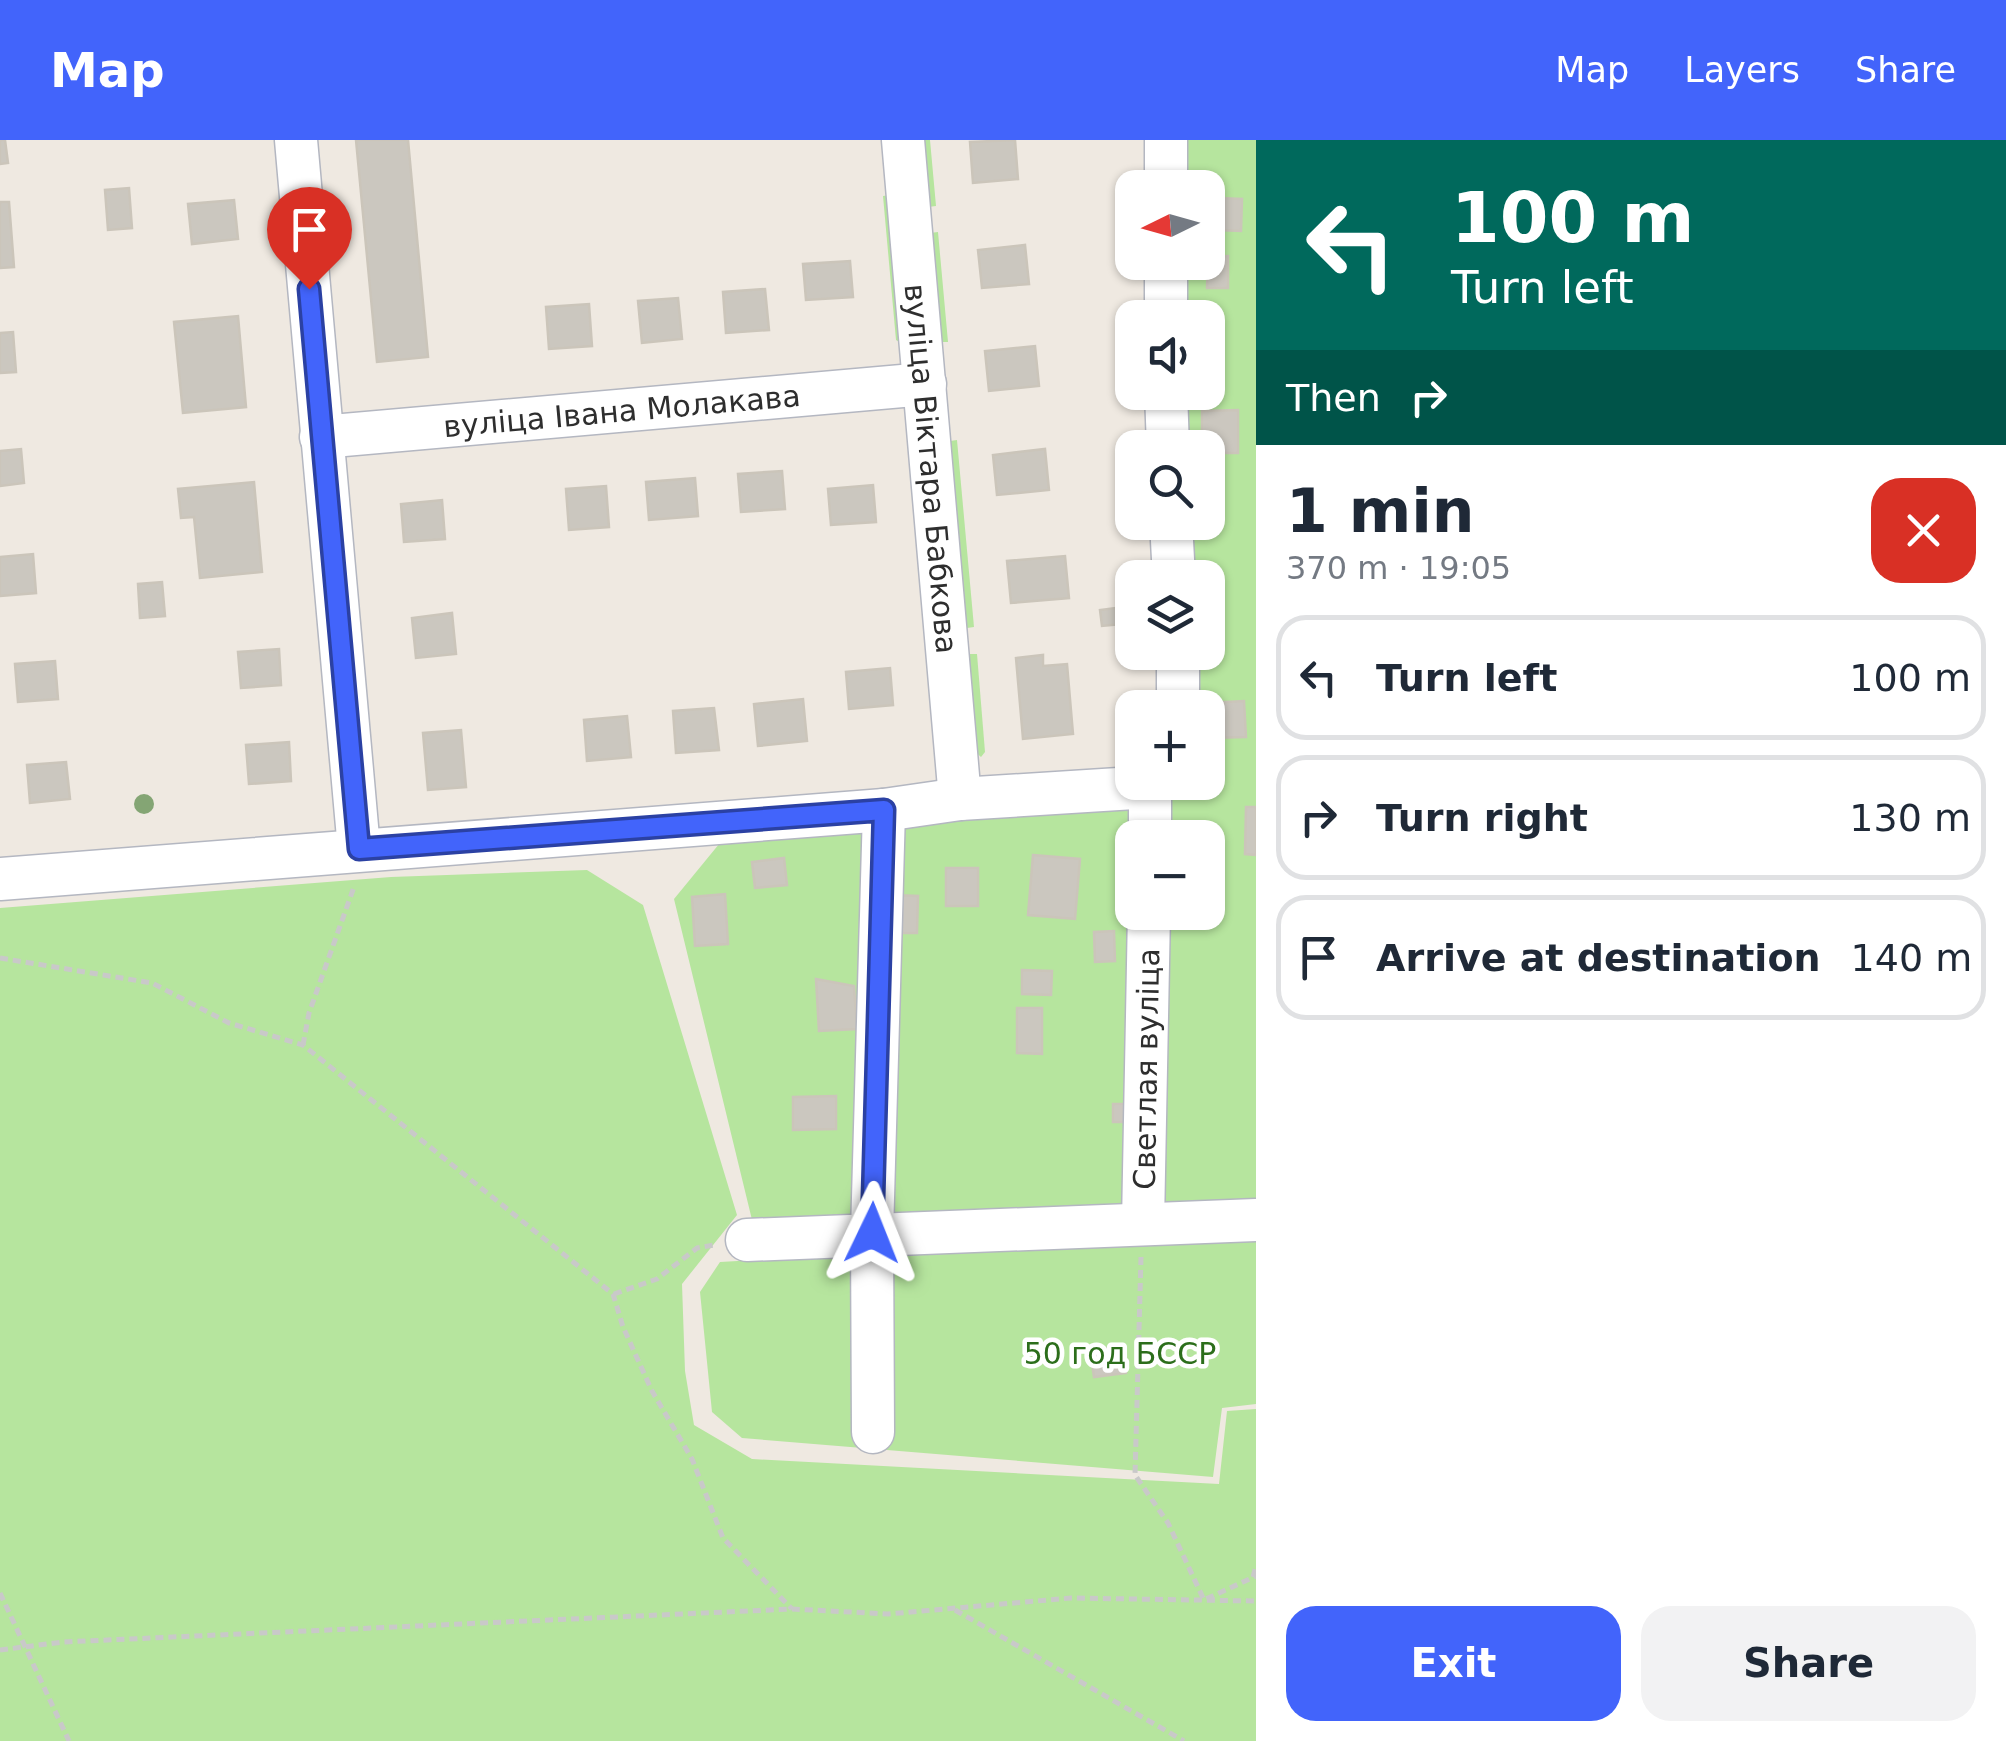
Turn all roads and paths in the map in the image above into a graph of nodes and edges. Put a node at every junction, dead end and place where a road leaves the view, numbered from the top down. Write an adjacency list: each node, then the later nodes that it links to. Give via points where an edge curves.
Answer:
1 (296, 140): 6 (street)
2 (903, 140): 5 (street, вуліца Віктара Бабкова)
3 (1166, 140): 4 (street)
4 (1166, 170)
5 (925, 384): 6 (street, вуліца Івана Молакава); 8 (street, вуліца Віктара Бабкова)
6 (322, 437): 10 (street)
7 (1115, 788): 8 (street)
8 (960, 799): 9 (street)
9 (884, 810): 10 (street); 17 (street)
10 (359, 849): 11 (street); 14 (path, via 354,893)
11 (0, 879)
12 (1149, 930): 16 (street, Светлая вуліца)
13 (0, 958): 14 (path, via 152,983 229,1023)
14 (303, 1044): 19 (path)
15 (1256, 1220): 16 (street)
16 (1143, 1224): 17 (street); 24 (path, via 1134,1436 1139,1486 1168,1523)
17 (872, 1233): 18 (street); 20 (street)
18 (747, 1240): 19 (path, via 697,1248 657,1279)
19 (613, 1294): 27 (path, via 723,1538)
20 (873, 1432)
21 (1256, 1566): 22 (path)
22 (1254, 1576): 24 (path)
23 (0, 1594): 28 (path)
24 (1204, 1600): 25 (path); 26 (path, via 1071,1598)
25 (1256, 1602)
26 (953, 1608): 27 (path, via 888,1614); 31 (path)
27 (792, 1610): 28 (path)
28 (24, 1647): 29 (path); 30 (path)
29 (0, 1650)
30 (70, 1741)
31 (1184, 1741)

